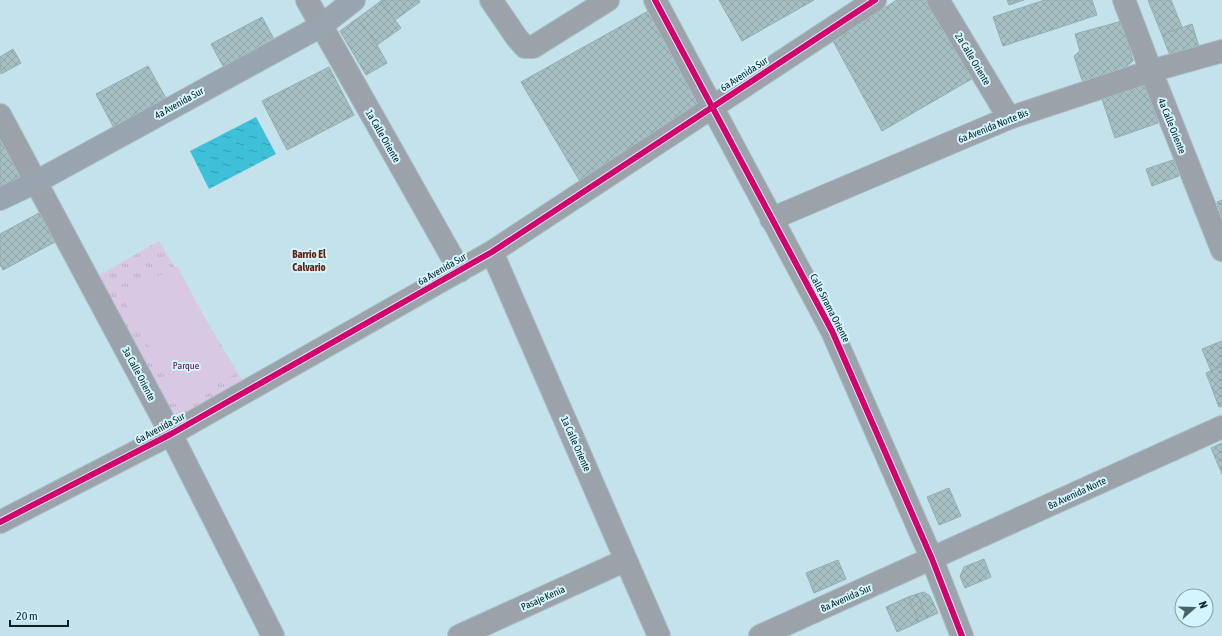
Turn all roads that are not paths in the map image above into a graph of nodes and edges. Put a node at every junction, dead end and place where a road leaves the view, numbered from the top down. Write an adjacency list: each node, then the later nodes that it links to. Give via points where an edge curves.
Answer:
1 (307, 0): 9 (street, 1a Calle Oriente)
2 (354, 0): 9 (main road, 4a Avenida Sur)
3 (491, 0): 4 (street, via 525,47 533,47)
4 (608, 0)
5 (655, 0): 12 (street, Calle Sirama Oriente)
6 (875, 0): 12 (street, 6a Avenida Sur)
7 (938, 0): 14 (street, 2a Calle Oriente)
8 (1124, 0): 11 (street, 4a Calle Oriente)
9 (321, 26): 15 (main road, 4a Avenida Sur); 20 (street, 1a Calle Oriente)
10 (1222, 51): 11 (street, 6a Avenida Norte Bis)
11 (1151, 71): 14 (street, 6a Avenida Norte Bis); 18 (street, 4a Calle Oriente)
12 (712, 108): 17 (street, Calle Sirama Oriente); 19 (street, 6a Avenida Sur)
13 (0, 115): 15 (street, 3a Calle Oriente)
14 (1009, 118): 17 (street, 6a Avenida Norte Bis)
15 (36, 182): 16 (main road, 4a Avenida Sur); 22 (street, 3a Calle Oriente)
16 (0, 199)
17 (771, 219): 24 (street, Calle Sirama Oriente, via 832,331)
18 (1222, 250)
19 (492, 252): 20 (street, 6a Avenida Sur); 25 (street, 1a Calle Oriente)
20 (460, 270): 22 (street, 6a Avenida Sur)
21 (1222, 427): 24 (street, 8a Avenida Norte)
22 (171, 434): 23 (street, 6a Avenida Sur); 26 (street, 3a Calle Oriente)
23 (0, 522)
24 (932, 559): 29 (street, 8a Avenida Sur); 30 (street, Calle Sirama Oriente)
25 (626, 560): 27 (street, Pasaje Kenia); 28 (street, 1a Calle Oriente)
26 (273, 636)
27 (459, 636)
28 (659, 636)
29 (760, 636)
30 (962, 636)

